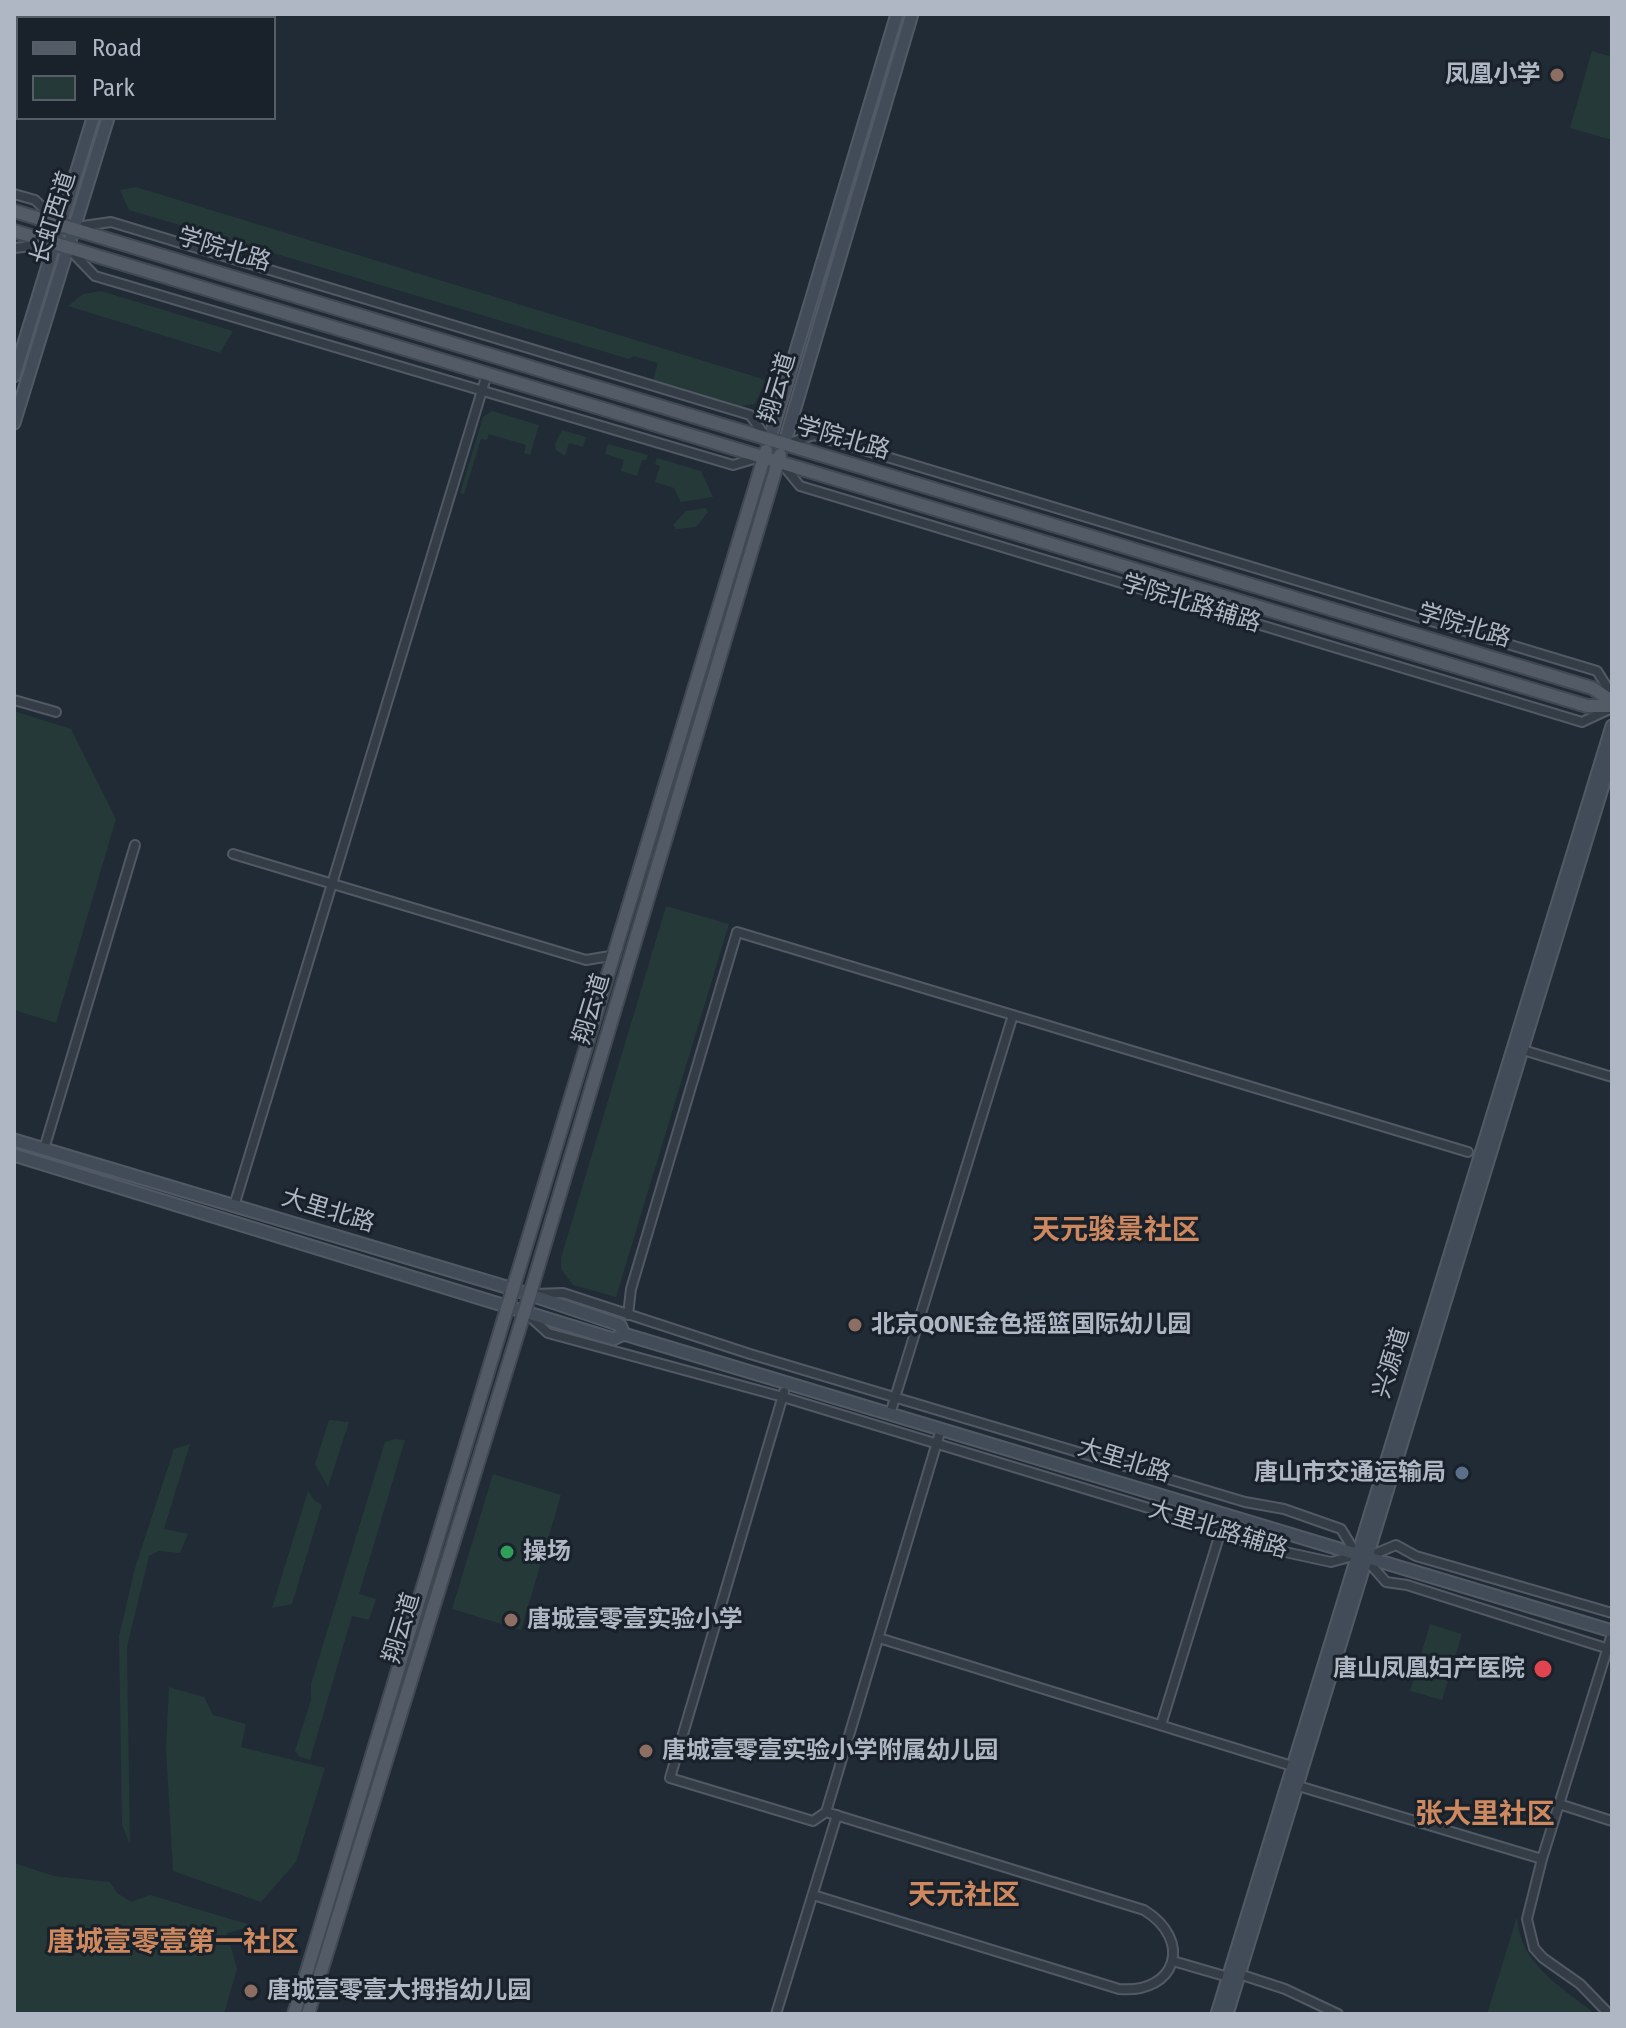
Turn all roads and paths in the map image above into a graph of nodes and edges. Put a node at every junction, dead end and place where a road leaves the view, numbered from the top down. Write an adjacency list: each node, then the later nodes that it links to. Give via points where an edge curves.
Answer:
1 (897, 14): 21 (main road, 翔云道)
2 (912, 14): 22 (main road, 翔云道)
3 (93, 120): 7 (main road, 长虹西道)
4 (107, 120): 7 (main road, 长虹西道)
5 (14, 194): 7 (street, via 35,200)
6 (14, 211): 7 (main road, 学院北路)
7 (67, 226): 9 (main road, 长虹西道); 13 (street, via 111,222); 14 (main road, 学院北路)
8 (14, 231): 9 (main road, 学院北路)
9 (61, 245): 10 (street); 11 (main road, 学院北路); 12 (street, via 95,276); 18 (main road, 长虹西道); 20 (main road, 长虹西道)
10 (14, 248)
11 (246, 302): 12 (street); 15 (main road, 学院北路)
12 (232, 318): 16 (street)
13 (430, 319): 14 (street); 21 (street, via 750,415)
14 (425, 336): 15 (main road); 21 (main road, 学院北路)
15 (420, 353): 16 (street); 17 (main road, 学院北路)
16 (415, 372): 19 (street)
17 (487, 374): 19 (street); 23 (main road, 学院北路)
18 (14, 376)
19 (482, 392): 23 (street, via 733,465); 43 (street)
20 (14, 423)
21 (769, 441): 22 (main road, 学院北路); 23 (main road, 翔云道)
22 (784, 445): 24 (main road, 翔云道); 25 (street, via 814,435); 26 (main road, 学院北路)
23 (765, 455): 24 (main road, 学院北路); 44 (main road, 翔云道)
24 (779, 460): 29 (main road, 学院北路); 30 (street, 学院北路辅路, via 800,486); 54 (main road, 翔云道)
25 (905, 463): 26 (street); 27 (street)
26 (900, 478): 28 (main road, 学院北路)
27 (1283, 577): 28 (street); 31 (street)
28 (1278, 593): 29 (main road); 32 (main road, 学院北路)
29 (1273, 609): 30 (street); 33 (main road, 学院北路)
30 (1267, 627): 34 (street, 学院北路辅路)
31 (1464, 632): 32 (street); 35 (street, via 1597,671)
32 (1458, 647): 37 (main road, 学院北路, via 1592,688)
33 (1453, 665): 34 (street); 37 (main road, 学院北路, via 1587,706)
34 (1445, 682): 37 (street, 学院北路辅路, via 1582,722)
35 (1612, 695)
36 (14, 700): 38 (street)
37 (1612, 705)
38 (56, 712)
39 (1612, 726): 46 (main road, 兴源道)
40 (1612, 756): 46 (main road, 兴源道)
41 (135, 845): 49 (street)
42 (233, 854): 43 (street)
43 (332, 883): 44 (street, via 586,960); 52 (street)
44 (616, 955): 53 (main road, 翔云道)
45 (1013, 1015): 50 (street); 57 (street, via 737,932 631,1289); 61 (street)
46 (1517, 1049): 47 (street); 67 (main road, 兴源道)
47 (1612, 1077)
48 (14, 1140): 49 (main road, 大里北路)
49 (44, 1149): 52 (main road, 大里北路)
50 (1468, 1152)
51 (14, 1155): 55 (main road, 大里北路)
52 (234, 1206): 53 (main road, 大里北路)
53 (513, 1289): 54 (main road, 大里北路); 55 (main road, 翔云道)
54 (530, 1294): 56 (main road, 翔云道); 57 (street, 大里北路辅路, via 563,1293); 58 (main road, 大里北路, via 620,1325)
55 (508, 1306): 56 (main road, 大里北路); 83 (main road, 翔云道)
56 (522, 1310): 58 (main road, 大里北路, via 613,1339); 60 (street, 大里北路辅路, via 548,1333); 84 (main road, 翔云道)
57 (628, 1315): 61 (street, 大里北路辅路)
58 (624, 1334): 59 (main road, 大里北路)
59 (787, 1383): 60 (street); 62 (main road, 大里北路)
60 (783, 1397): 64 (street, 大里北路辅路); 76 (street, via 670,1778 813,1821)
61 (895, 1397): 62 (street); 67 (street, 大里北路辅路, via 1327,1524 1341,1529)
62 (890, 1414): 63 (main road, 大里北路)
63 (941, 1429): 64 (street); 65 (main road, 大里北路)
64 (935, 1445): 66 (street, 大里北路辅路); 70 (street)
65 (1226, 1514): 66 (street); 67 (main road, 大里北路)
66 (1221, 1530): 67 (street, 大里北路辅路, via 1253,1545 1331,1562); 72 (street)
67 (1361, 1557): 68 (street, 大里北路辅路, via 1396,1545 1416,1556); 69 (main road, 大里北路); 71 (street, 大里北路辅路, via 1386,1582); 73 (main road, 兴源道); 74 (main road, 兴源道)
68 (1612, 1613)
69 (1612, 1633): 71 (street)
70 (879, 1638): 72 (street); 76 (street)
71 (1610, 1649): 75 (street)
72 (1161, 1725): 73 (street)
73 (1292, 1766): 82 (main road, 兴源道)
74 (1295, 1785): 79 (street); 82 (main road, 兴源道)
75 (1559, 1804): 78 (street); 79 (street)
76 (826, 1812): 77 (street)
77 (837, 1815): 80 (street); 81 (street, via 1144,1910 1172,1936)
78 (1612, 1821)
79 (1542, 1859): 89 (street, via 1528,1909 1534,1948)
80 (813, 1895): 81 (street, via 1119,1989 1152,1985); 85 (street)
81 (1173, 1961): 82 (street)
82 (1233, 1976): 86 (main road, 兴源道); 87 (main road, 兴源道); 88 (street, via 1285,1989)
83 (294, 2014)
84 (308, 2014)
85 (776, 2014)
86 (1217, 2014)
87 (1227, 2014)
88 (1338, 2014)
89 (1609, 2014)

